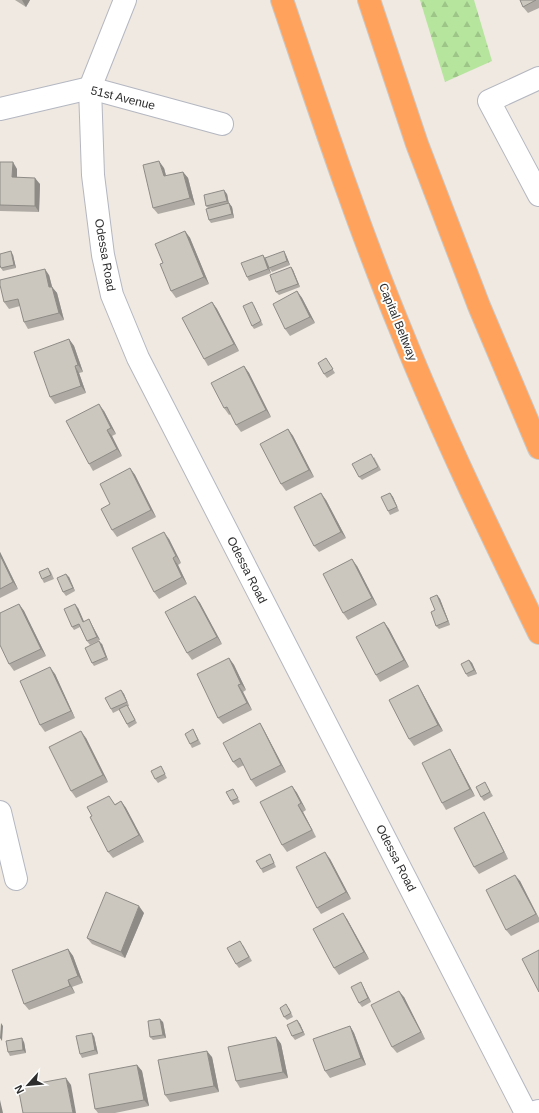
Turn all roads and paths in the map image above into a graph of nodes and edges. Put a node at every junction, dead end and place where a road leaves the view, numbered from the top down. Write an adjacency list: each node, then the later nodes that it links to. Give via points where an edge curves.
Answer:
1 (124, 0): 5 (street, Odessa Road)
2 (282, 0): 10 (highway, Capital Beltway, via 340,172 402,334 472,494)
3 (369, 0): 9 (highway, via 417,144 479,306)
4 (539, 78): 8 (street, via 489,101)
5 (90, 88): 6 (street, 51st Avenue); 7 (street, 51st Avenue); 14 (street, Odessa Road, via 93,175 103,255 112,295 138,358)
6 (0, 109)
7 (222, 124)
8 (539, 195)
9 (539, 448)
10 (539, 633)
11 (0, 812): 12 (street)
12 (16, 880)
13 (539, 1111): 15 (street)
14 (526, 1113)
15 (531, 1113)

